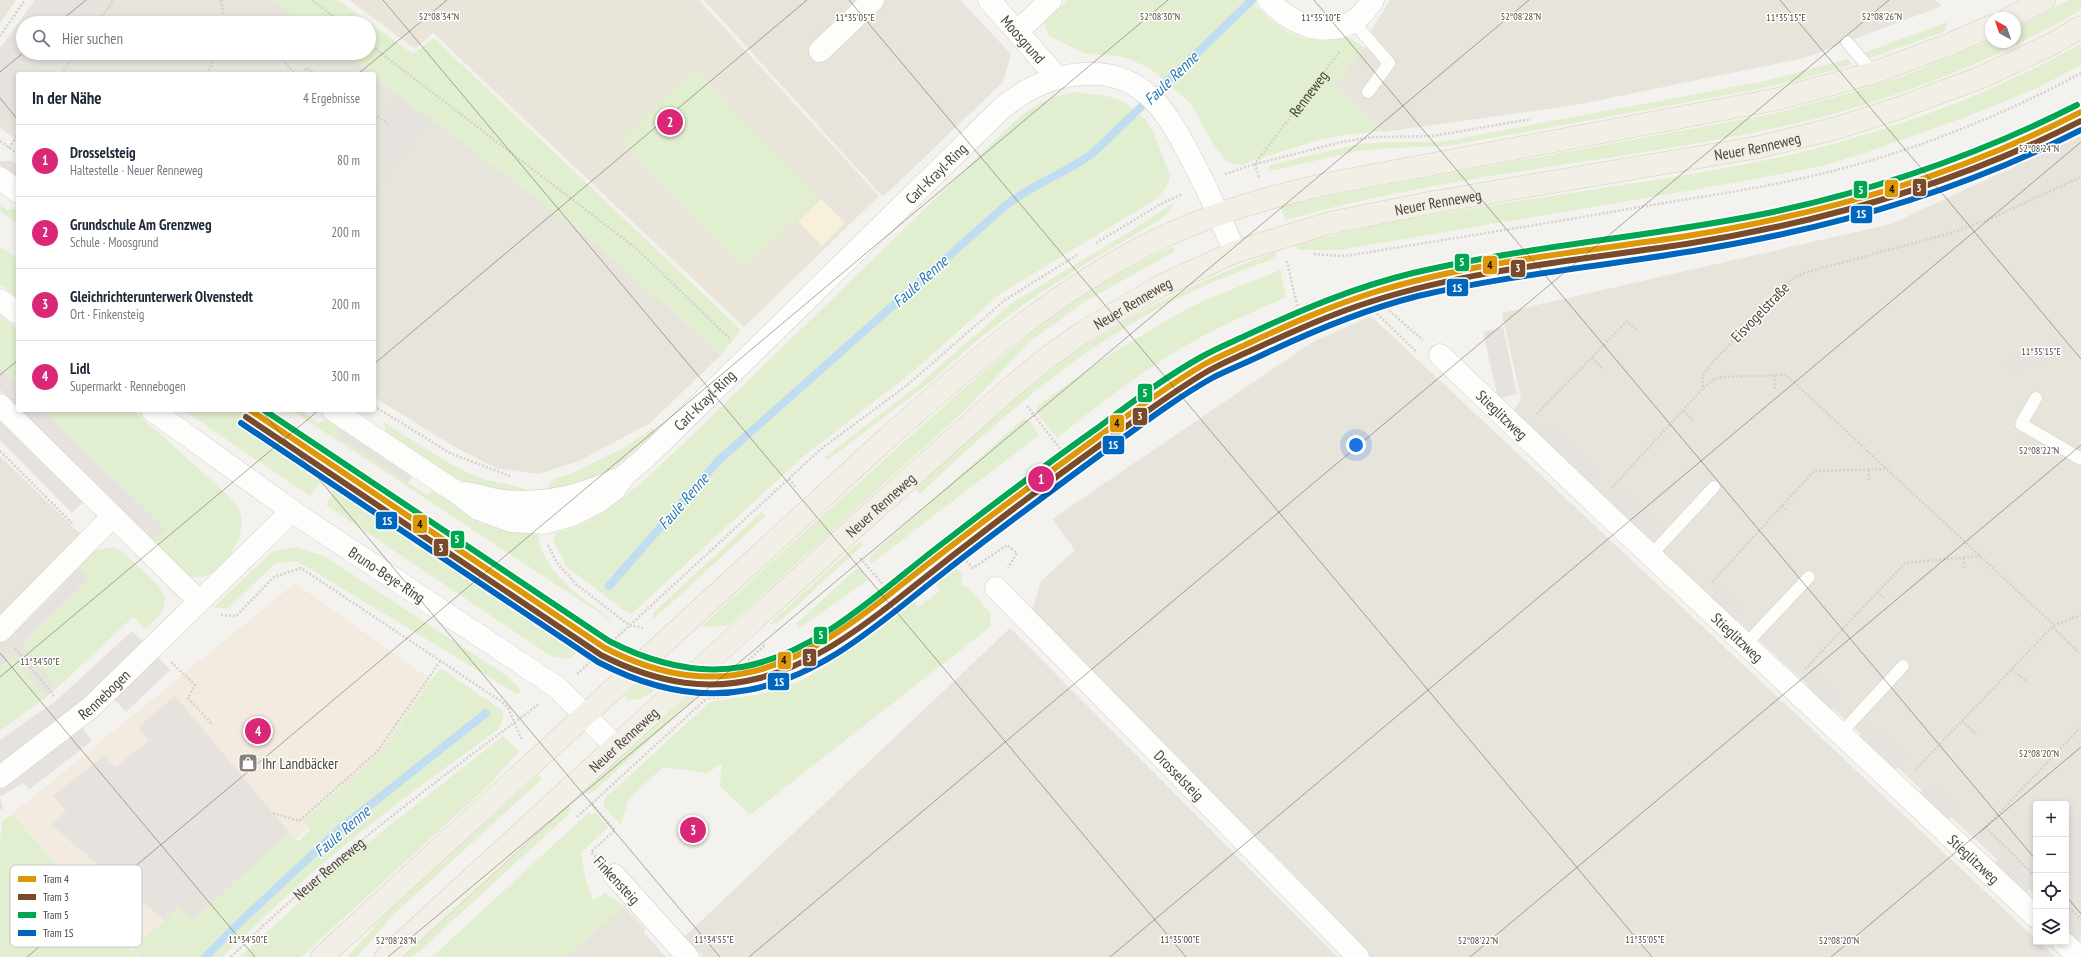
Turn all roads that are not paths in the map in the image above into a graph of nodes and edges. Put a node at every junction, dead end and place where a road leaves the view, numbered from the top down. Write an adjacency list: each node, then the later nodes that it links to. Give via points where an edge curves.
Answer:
1 (873, 0): 13 (street)
2 (989, 0): 11 (street, Moosgrund)
3 (1051, 0): 11 (street)
4 (1373, 0): 8 (street)
5 (2044, 0): 7 (main road)
6 (1270, 3): 8 (street, via 1290,18 1314,28 1331,29)
7 (2021, 12)
8 (1355, 20): 16 (lane, via 1389,63)
9 (2081, 27): 20 (main road, Neuer Renneweg, via 2010,64 1937,95 1806,136 1713,156 1376,212 1301,231)
10 (1985, 29): 14 (main road)
11 (1018, 31): 15 (street, Moosgrund)
12 (1847, 42): 14 (lane)
13 (820, 51)
14 (1874, 73): 19 (main road, via 1730,110 1327,184 1266,198)
15 (1057, 78): 19 (street, Carl-Krayl-Ring, via 1070,74 1100,74 1130,82 1159,106 1173,124); 27 (street, Carl-Krayl-Ring, via 1019,95 1002,108 625,475 566,498 542,502 503,502 456,492)
16 (1368, 92)
17 (0, 178): 18 (street)
18 (16, 190)
19 (1219, 213): 20 (street, Carl-Krayl-Ring); 39 (main road, via 1161,238 1117,261 1058,298 966,368)
20 (1236, 252): 41 (main road, Neuer Renneweg, via 1160,286 1122,308 1031,371)
21 (0, 300): 22 (street)
22 (16, 312)
23 (1440, 355): 32 (street, Stieglitzweg)
24 (2036, 398): 28 (lane, via 2021,424)
25 (0, 405): 31 (street)
26 (155, 412): 30 (street, Bruno-Beye-Ring)
27 (336, 412)
28 (2081, 459)
29 (1714, 487): 32 (lane)
30 (292, 511): 35 (street, Rennebogen); 39 (street, Bruno-Beye-Ring, via 538,674 558,688)
31 (113, 516): 35 (street); 36 (street)
32 (1651, 555): 37 (street, Stieglitzweg)
33 (1809, 577): 37 (lane)
34 (996, 588): 49 (street, Drosselsteig)
35 (199, 601): 42 (street, Rennebogen, via 90,708)
36 (0, 631)
37 (1746, 644): 40 (street, Stieglitzweg)
38 (1903, 666): 40 (lane)
39 (585, 715): 41 (street, Bruno-Beye-Ring); 46 (main road)
40 (1841, 733): 44 (street, Stieglitzweg)
41 (615, 746): 47 (main road, Neuer Renneweg)
42 (0, 777)
43 (614, 875): 48 (street, Finkensteig)
44 (2033, 914)
45 (2066, 945): 50 (street)
46 (322, 957)
47 (386, 957)
48 (688, 957)
49 (1358, 957)
50 (2079, 957)

